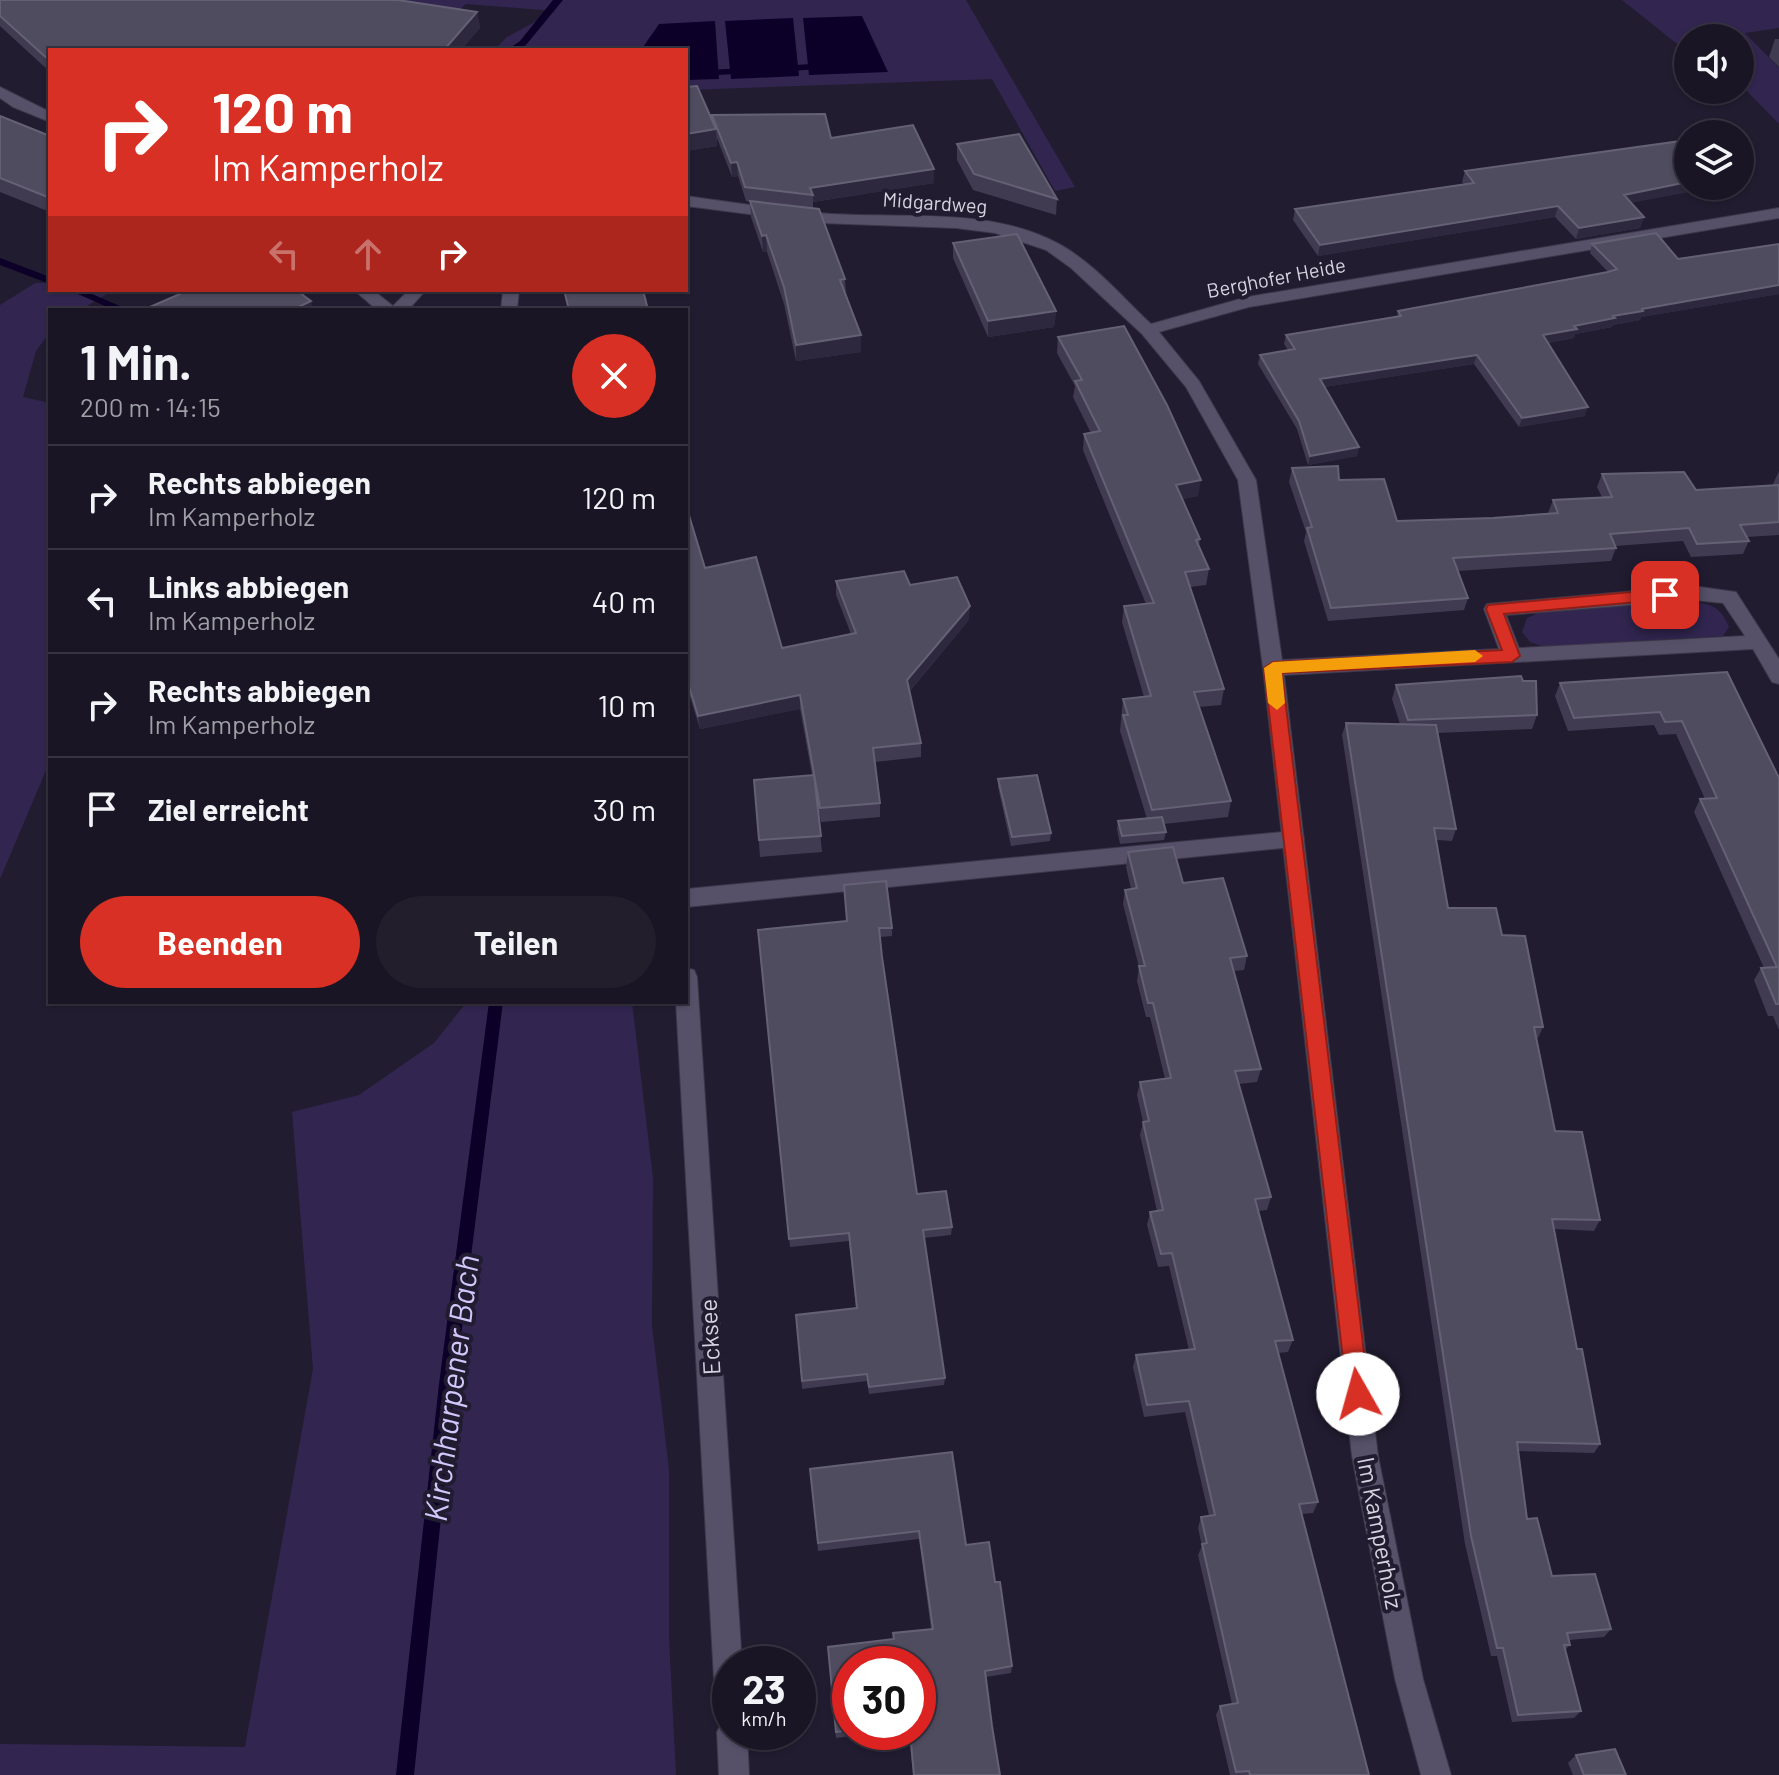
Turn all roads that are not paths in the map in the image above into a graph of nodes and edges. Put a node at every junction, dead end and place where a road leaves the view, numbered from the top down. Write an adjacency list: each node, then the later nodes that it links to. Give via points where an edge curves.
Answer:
1 (0, 91): 2 (street)
2 (48, 116)
3 (688, 201): 9 (street, Midgardweg, via 820,218 956,223 1019,234 1077,264)
4 (1779, 213): 9 (street, Berghofer Heide, via 1247,302)
5 (365, 292): 7 (street)
6 (416, 292): 8 (street)
7 (385, 308)
8 (401, 308)
9 (1148, 330): 12 (street, via 1193,385 1247,480)
10 (1759, 642): 11 (street); 11 (street, via 1729,597 1693,593 1494,609); 13 (street)
11 (1512, 656): 12 (street)
12 (1273, 668): 14 (street, Im Kamperholz)
13 (1779, 677)
14 (1293, 839): 15 (street); 20 (street, Im Kamperholz, via 1365,1456 1409,1679)
15 (688, 898)
16 (688, 1004): 17 (street, Ecksee)
17 (727, 1646)
18 (733, 1750): 19 (street)
19 (734, 1775)
20 (1436, 1775)

